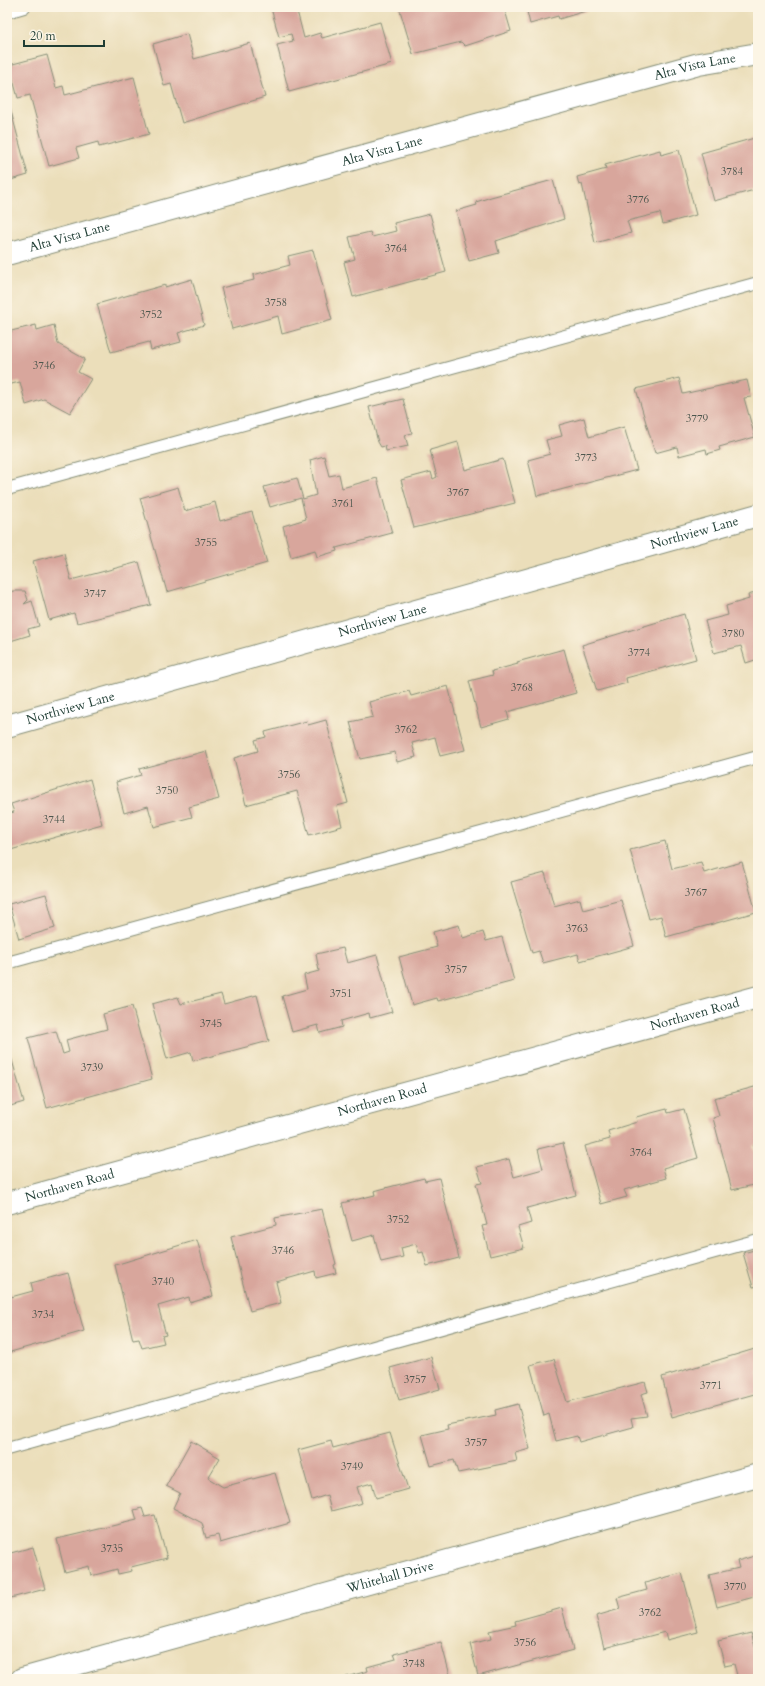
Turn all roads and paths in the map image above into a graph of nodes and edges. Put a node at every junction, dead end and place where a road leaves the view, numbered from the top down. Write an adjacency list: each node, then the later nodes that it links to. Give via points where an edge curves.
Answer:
1 (24, 7): 2 (lane)
2 (7, 12)
3 (758, 54): 4 (street, Alta Vista Lane, via 699,64)
4 (7, 254)
5 (758, 283): 6 (lane)
6 (7, 489)
7 (758, 515): 8 (street, Northview Lane)
8 (7, 726)
9 (758, 757): 10 (lane)
10 (7, 963)
11 (758, 997): 12 (street, Northaven Road)
12 (7, 1203)
13 (758, 1240): 14 (lane)
14 (7, 1449)
15 (758, 1475): 16 (street, Whitehall Drive)
16 (22, 1679)

